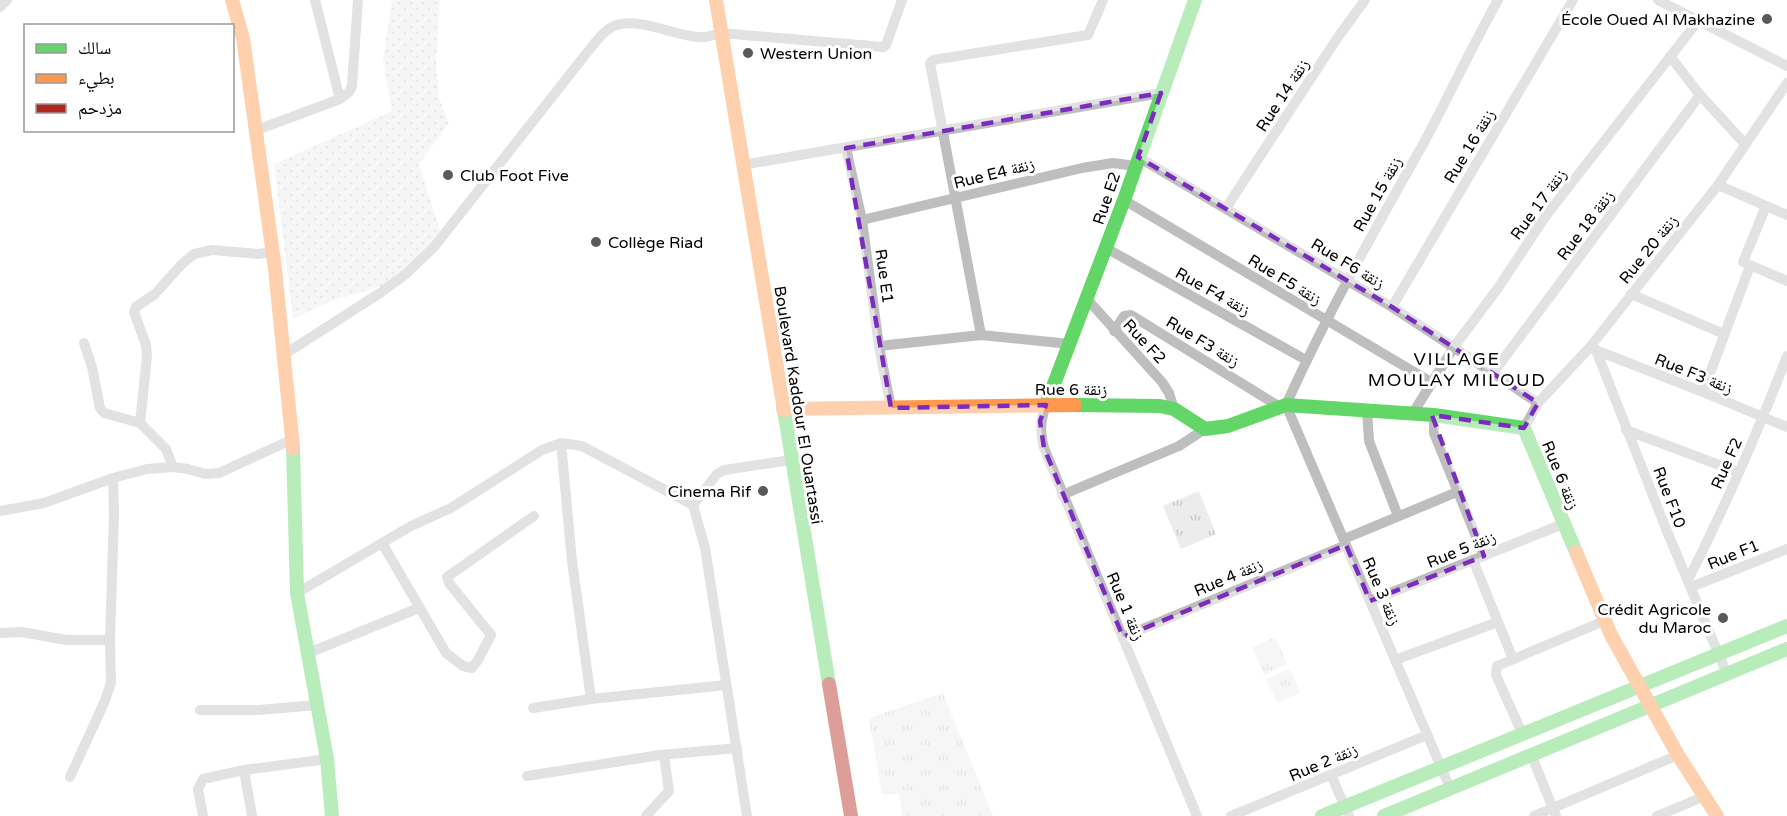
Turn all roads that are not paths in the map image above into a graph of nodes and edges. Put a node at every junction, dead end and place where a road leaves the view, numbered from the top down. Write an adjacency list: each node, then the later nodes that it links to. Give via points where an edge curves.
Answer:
1 (7, 0): 13 (street)
2 (232, 0): 22 (street, via 243,38)
3 (315, 0): 21 (street)
4 (358, 0): 21 (street, via 352,86)
5 (716, 0): 15 (street, Boulevard Kaddour El Ouartassi)
6 (902, 0): 15 (street, via 883,47)
7 (1103, 0): 23 (street, via 1088,35 931,61)
8 (1195, 0): 19 (street, Rue E2)
9 (1365, 0): 32 (street, Rue 14 زنقة)
10 (1498, 0): 38 (street, Rue 15 زنقة)
11 (1573, 0): 42 (street, Rue 16 زنقة)
12 (1658, 0): 14 (street)
13 (0, 7)
14 (1698, 21): 16 (street, Rue 17 زنقة); 17 (street)
15 (721, 33): 27 (street, Boulevard Kaddour El Ouartassi); 52 (street, via 699,37 631,24 603,33 434,247 380,293)
16 (1670, 56): 20 (street); 50 (street, Rue 17 زنقة, via 1545,217)
17 (1787, 66)
18 (1787, 83): 24 (street, Rue 20 زنقة)
19 (1161, 93): 23 (street); 26 (street, Rue E2)
20 (1700, 95): 24 (street); 55 (street, Rue 18 زنقة)
21 (340, 99): 22 (street)
22 (257, 130): 36 (street)
23 (943, 130): 25 (street); 29 (street)
24 (1745, 144): 28 (street, Rue 20 زنقة)
25 (846, 148): 27 (street); 34 (street, Rue E1)
26 (1136, 161): 29 (street, Rue E4 زنقة, via 1099,164); 30 (street, Rue E2); 32 (street, Rue F6 زنقة)
27 (742, 165): 62 (street, Boulevard Kaddour El Ouartassi)
28 (1718, 185): 31 (street); 40 (street, Rue 20 زنقة)
29 (956, 198): 34 (street, Rue E4 زنقة); 45 (street)
30 (1124, 200): 35 (street, Rue E2); 43 (street, Rue F5 زنقة)
31 (1766, 206): 33 (street); 37 (street, via 1743,260)
32 (1226, 208): 38 (street, Rue F6 زنقة)
33 (1787, 214)
34 (862, 220): 49 (street, Rue E1)
35 (1106, 248): 41 (street, Rue E2); 54 (street, Rue F4 زنقة)
36 (273, 252): 52 (street); 68 (street, via 212,250 194,254 136,307 134,312 147,356)
37 (1750, 266): 39 (street); 46 (street)
38 (1348, 280): 42 (street, Rue F6 زنقة); 43 (street, Rue 15 زنقة)
39 (1787, 281)
40 (1631, 294): 46 (street); 51 (street, Rue 20 زنقة)
41 (1086, 298): 44 (street, Rue F2); 48 (street, Rue E2)
42 (1392, 307): 50 (street, Rue F6 زنقة)
43 (1327, 321): 54 (street, Rue 15 زنقة); 56 (street, Rue F5 زنقة)
44 (1114, 330): 60 (street, Rue F3 زنقة, via 1124,316 1131,315); 63 (street, Rue F2, via 1162,382)
45 (981, 334): 48 (street); 49 (street)
46 (1724, 334): 57 (street)
47 (84, 343): 68 (street, via 100,408 104,413)
48 (1070, 344): 59 (street, Rue E2)
49 (879, 346): 61 (street, Rue E1)
50 (1454, 347): 55 (street, Rue F6 زنقة); 56 (street, Rue 17 زنقة)
51 (1593, 349): 57 (street, Rue F3 زنقة); 58 (street, Rue 20 زنقة); 72 (street, Rue F10)
52 (285, 354): 73 (street)
53 (1787, 356): 67 (street, Rue F2)
54 (1306, 360): 60 (street, Rue 15 زنقة)
55 (1493, 373): 58 (street, Rue F6 زنقة)
56 (1431, 382): 65 (street, Rue 17 زنقة)
57 (1703, 392): 67 (street, Rue F3 زنقة)
58 (1538, 403): 69 (street, Rue 20 زنقة)
59 (1046, 405): 61 (street, Rue 6 زنقة); 63 (street, Rue 6 زنقة); 80 (street, Rue 1 زنقة, via 1040,433)
60 (1283, 406): 64 (street, Rue 6 زنقة); 71 (street, Rue 6 زنقة, via 1228,426); 86 (street, Rue 3 زنقة)
61 (891, 408): 62 (street, Rue 6 زنقة)
62 (783, 409): 75 (street, Boulevard Kaddour El Ouartassi)
63 (1174, 409): 71 (street, Rue 6 زنقة)
64 (1367, 410): 65 (street, Rue 6 زنقة); 84 (street, via 1369,441)
65 (1413, 413): 66 (street, Rue 6 زنقة)
66 (1434, 415): 69 (street, Rue 6 زنقة); 79 (street, via 1434,433)
67 (1763, 418): 70 (street, Rue F3 زنقة); 77 (street, Rue F2)
68 (140, 423): 76 (street, via 166,449)
69 (1524, 428): 85 (street, Rue 6 زنقة)
70 (1787, 428)
71 (1205, 429): 80 (street, via 1179,446)
72 (1626, 430): 77 (street); 90 (street, Rue F10)
73 (292, 439): 76 (street, via 211,475); 91 (street)
74 (561, 442): 81 (street, via 582,446); 87 (street, via 451,508); 108 (street)
75 (791, 460): 81 (street, via 724,470); 134 (street, Boulevard Kaddour El Ouartassi)
76 (173, 467): 78 (street)
77 (1738, 472): 90 (street, Rue F2)
78 (113, 478): 82 (street, via 44,503); 99 (street)
79 (1457, 492): 84 (street, Rue 4 زنقة); 89 (street)
80 (1062, 495): 98 (street, Rue 1 زنقة)
81 (693, 505): 106 (street, via 705,548)
82 (0, 511)
83 (534, 516): 93 (street, via 447,577 491,635 475,666 463,666 446,653)
84 (1398, 516): 86 (street, Rue 4 زنقة)
85 (1563, 524): 89 (street, Rue 5 زنقة); 94 (street, Rue 6 زنقة)
86 (1345, 542): 92 (street, Rue 3 زنقة); 98 (street, Rue 4 زنقة)
87 (382, 543): 91 (street); 93 (street)
88 (1787, 549): 90 (street, Rue F1)
89 (1479, 558): 92 (street, Rue 5 زنقة); 95 (street)
90 (1690, 583): 102 (street, Rue F10)
91 (297, 593): 101 (street)
92 (1370, 601): 104 (street, Rue 3 زنقة)
93 (419, 608): 101 (street)
94 (1604, 621): 103 (street); 107 (street, Rue 6 زنقة)
95 (1498, 622): 103 (street); 104 (street)
96 (1787, 626): 102 (street)
97 (0, 633): 99 (street)
98 (1123, 637): 135 (street, Rue 1 زنقة)
99 (110, 640): 124 (street, via 110,688)
100 (1787, 649): 105 (street)
101 (306, 654): 109 (street)
102 (1719, 654): 105 (street, Rue F10); 107 (street)
103 (1513, 659): 113 (street, via 1497,666 1495,672)
104 (1395, 660): 114 (street, Rue 3 زنقة)
105 (1727, 674): 110 (street)
106 (726, 685): 108 (street); 115 (street)
107 (1639, 686): 110 (street, Rue 6 زنقة); 113 (street)
108 (591, 699): 111 (street)
109 (318, 705): 112 (street); 119 (street)
110 (1650, 705): 116 (street); 118 (street, Rue 6 زنقة)
111 (533, 708)
112 (200, 710)
113 (1522, 734): 120 (street)
114 (1426, 735): 120 (street, Rue 3 زنقة); 122 (street, Rue 2 زنقة)
115 (736, 748): 117 (street); 133 (street)
116 (1531, 754): 125 (street); 128 (street)
117 (664, 755): 123 (street); 132 (street, via 669,791)
118 (1678, 755): 126 (street, Rue 6 زنقة); 128 (street)
119 (327, 759): 121 (street); 131 (street)
120 (1440, 766): 125 (street, Rue 3 زنقة); 127 (street)
121 (244, 770): 129 (street, via 203,779 198,789); 130 (street)
122 (1331, 775): 127 (street); 136 (street, Rue 2 زنقة)
123 (526, 776)
124 (70, 777)
125 (1450, 788): 138 (street)
126 (1705, 796): 140 (street); 141 (street, Rue 6 زنقة)
127 (1346, 812): 137 (street)
128 (1554, 812): 139 (street)
129 (203, 816)
130 (252, 816)
131 (332, 816)
132 (646, 816)
133 (747, 816)
134 (851, 816)
135 (1197, 816)
136 (1231, 816)
137 (1322, 816)
138 (1384, 816)
139 (1534, 816)
140 (1657, 816)
141 (1717, 816)

